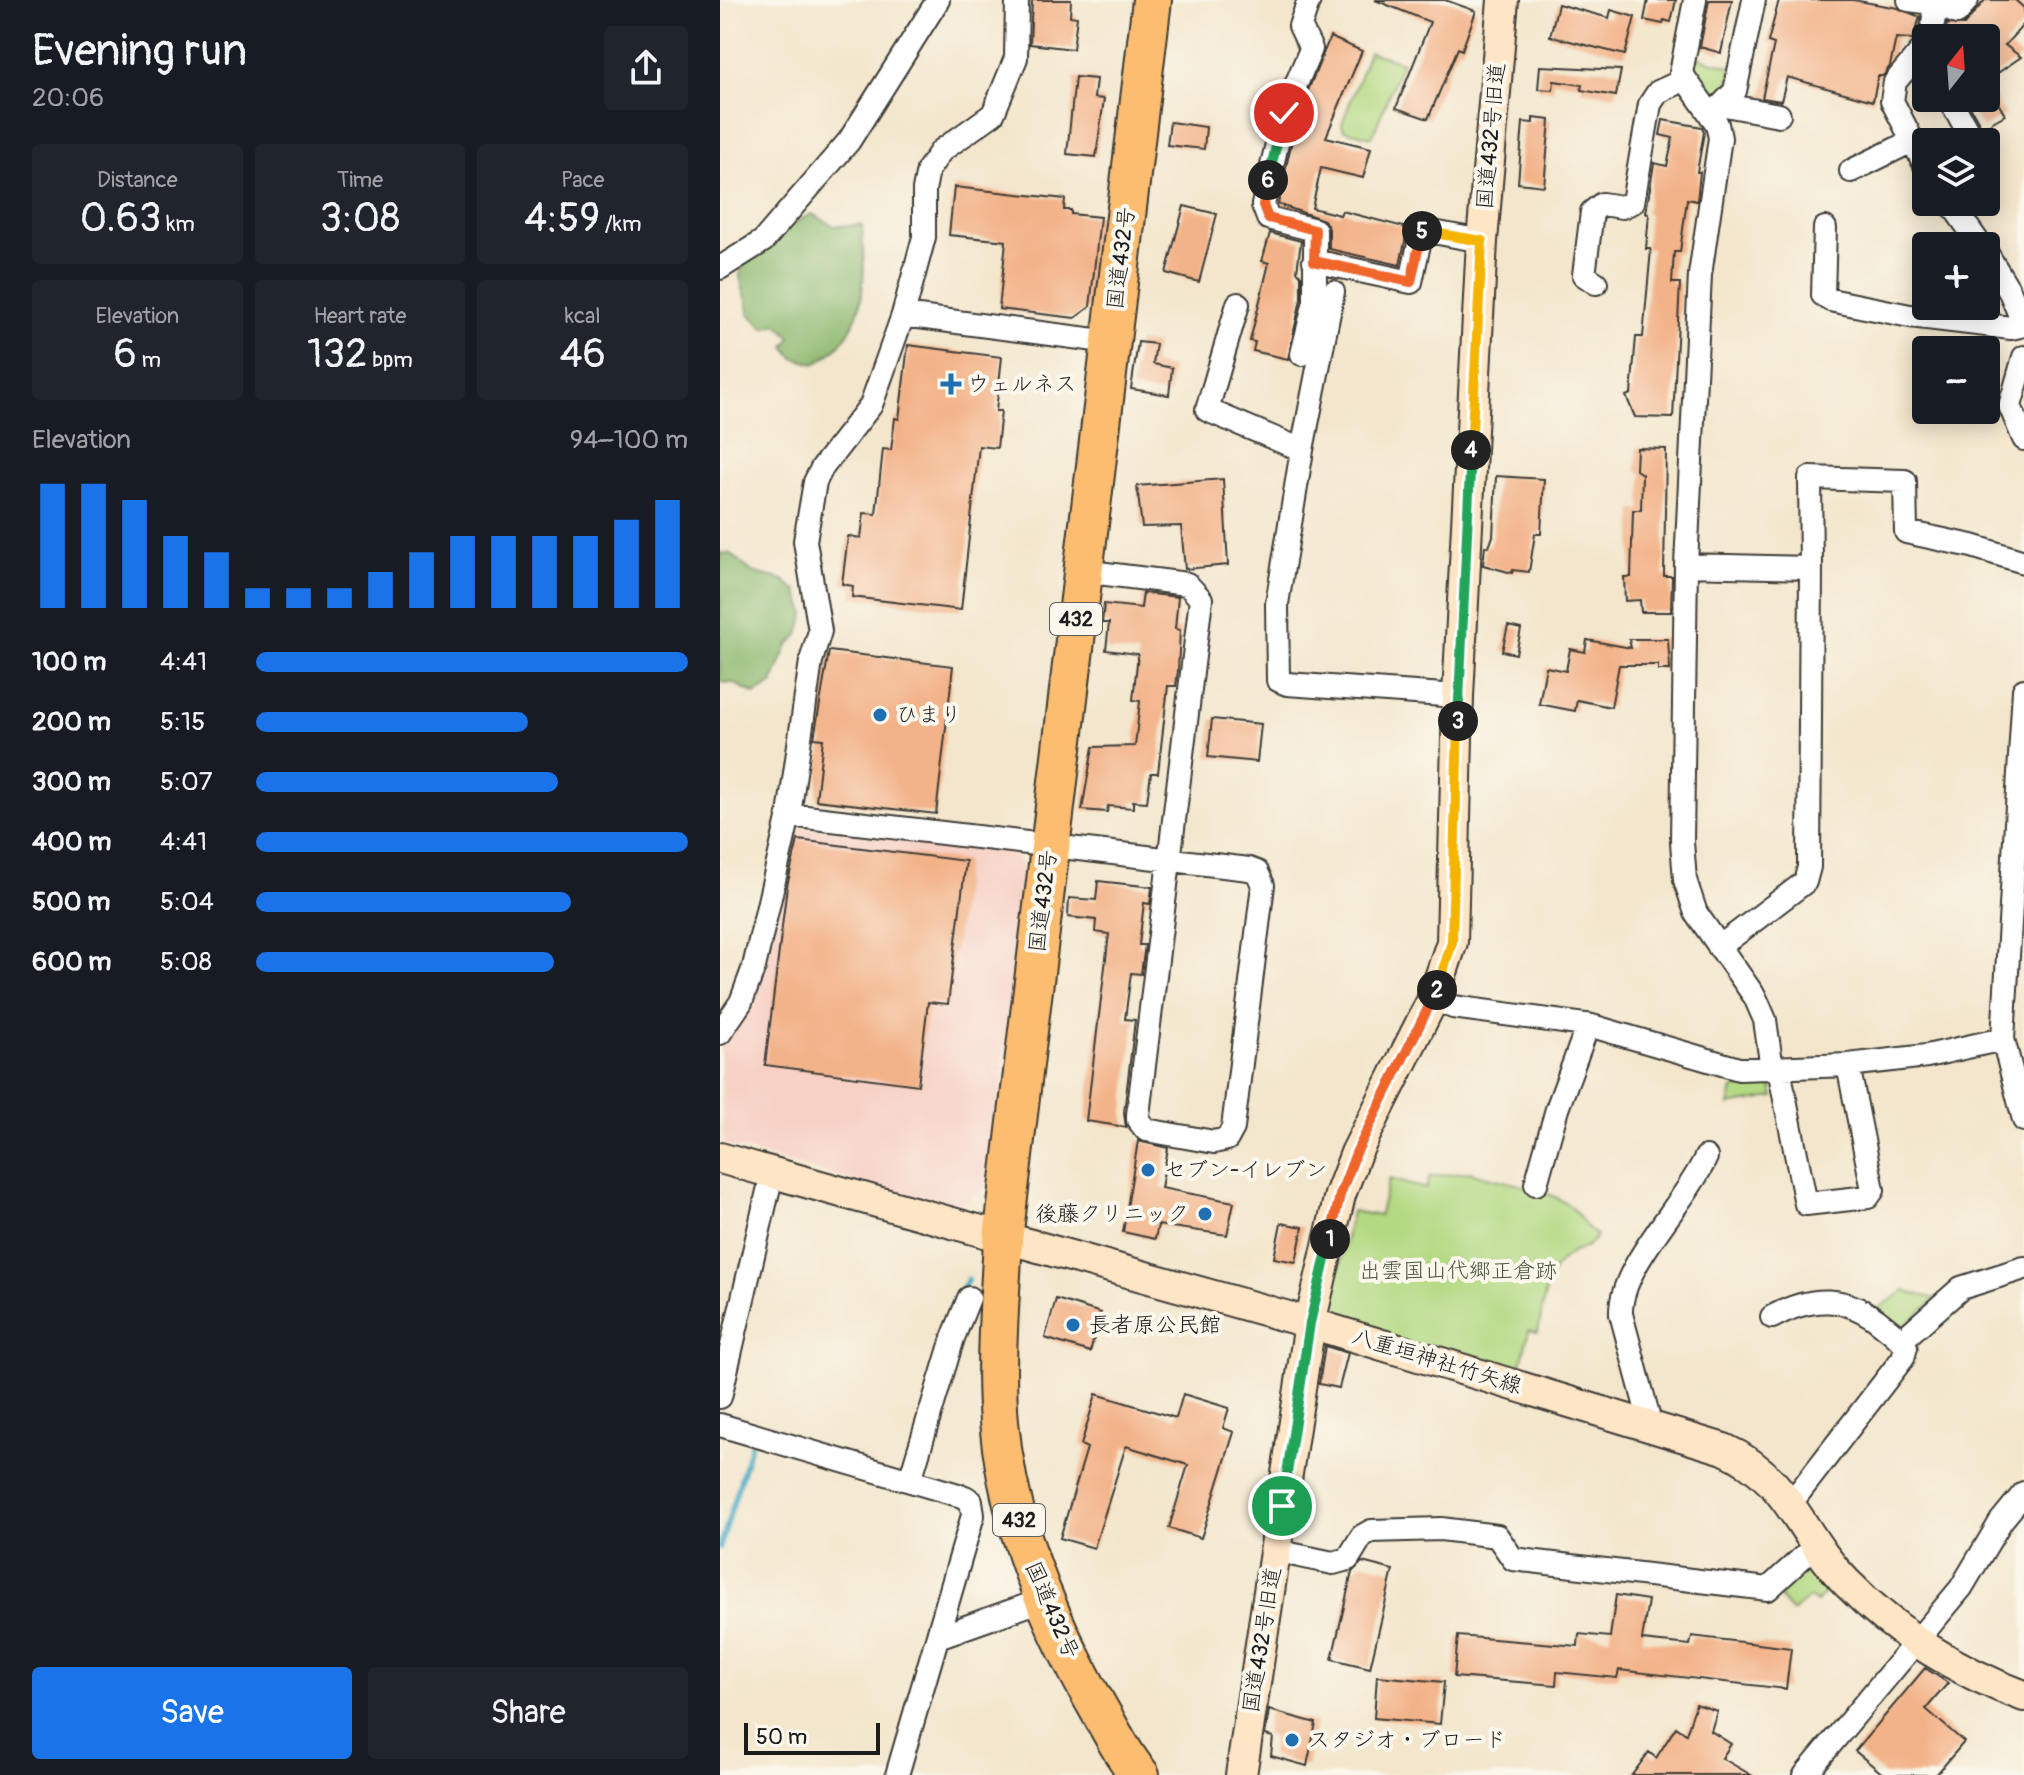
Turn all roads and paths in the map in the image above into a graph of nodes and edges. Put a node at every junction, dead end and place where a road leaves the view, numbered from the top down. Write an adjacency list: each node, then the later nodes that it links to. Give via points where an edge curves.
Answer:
1 (938, 0): 22 (street, via 849,141 763,241)
2 (1017, 0): 27 (street, via 1018,48 993,114 941,151 928,170 924,237)
3 (1152, 0): 29 (highway, 国道432号 / 432)
4 (1309, 0): 21 (street, via 1300,26 1311,49 1284,113 1263,205 1268,218 1315,230)
5 (1503, 0): 20 (street, 国道432号旧道)
6 (1695, 0): 13 (street, via 1681,59)
7 (1754, 0): 14 (street, via 1735,91)
8 (1909, 0): 10 (street)
9 (1967, 0): 10 (street, via 1957,13)
10 (1932, 2): 11 (street)
11 (1929, 24)
12 (1912, 62): 16 (street, via 1898,76 1892,93)
13 (1684, 80): 14 (street); 24 (street, via 1658,92 1650,104 1633,202 1622,207 1602,204 1592,212 1584,275)
14 (1718, 110): 15 (street); 35 (street, via 1720,138 1700,275)
15 (1779, 115)
16 (1910, 142): 17 (street); 18 (street)
17 (1912, 145)
18 (1851, 171)
19 (1825, 228): 28 (street, via 1823,295 1830,300 1910,316 2011,328)
20 (1482, 241): 21 (street, via 1422,230 1411,282); 39 (street, 国道432号旧道)
21 (1314, 261): 30 (street, via 1315,301)
22 (720, 268)
23 (2000, 275): 28 (street)
24 (1596, 283)
25 (1333, 292): 33 (street)
26 (1238, 304): 33 (street, via 1207,410)
27 (903, 315): 29 (street); 41 (street, via 871,405 815,482 805,541 820,631)
28 (2024, 325)
29 (1111, 342): 37 (highway, 国道432号 / 432)
30 (1302, 354)
31 (2024, 357): 32 (street, via 2010,406)
32 (2024, 439)
33 (1302, 450): 39 (street, via 1277,604 1278,680)
34 (2024, 562): 36 (street, via 1906,532 1905,481 1810,478)
35 (1686, 565): 36 (street); 44 (street, via 1683,863 1696,913)
36 (1811, 568): 44 (street, via 1809,867 1805,882)
37 (1082, 571): 42 (highway, 国道432号 / 432); 43 (street, via 1187,584 1201,599)
38 (2024, 690): 40 (street)
39 (1458, 696): 46 (street, 国道432号旧道, via 1452,942)
40 (2021, 790): 45 (street)
41 (789, 815): 42 (street); 48 (street, via 754,967 741,1002)
42 (1049, 846): 43 (street); 57 (highway, 国道432号 / 432)
43 (1169, 860): 43 (street, via 1249,869 1257,872 1263,885 1233,1128 1221,1141 1146,1130 1138,1120)
44 (1719, 947): 51 (street, via 1760,1009)
45 (2016, 982): 49 (street)
46 (1433, 999): 47 (street, via 1453,1007); 61 (street, 国道432号旧道, via 1340,1195)
47 (1588, 1025): 51 (street, via 1739,1069); 56 (street)
48 (720, 1033)
49 (2003, 1039): 50 (street, via 1927,1056); 52 (street)
50 (1848, 1065): 51 (street); 51 (street, via 1873,1190 1868,1197 1806,1204)
51 (1776, 1069)
52 (2024, 1120)
53 (1706, 1157): 65 (street, via 1620,1296)
54 (720, 1158): 55 (street, 八重垣神社竹矢線)
55 (772, 1174): 57 (street, 八重垣神社竹矢線); 63 (street)
56 (1536, 1184)
57 (1003, 1239): 61 (street, 八重垣神社竹矢線); 71 (highway, 国道432号 / 432, via 997,1341 1000,1424 1013,1496)
58 (2024, 1268): 62 (street, via 1961,1288)
59 (969, 1298): 66 (street)
60 (1772, 1317): 62 (street, via 1809,1302 1842,1302 1869,1313)
61 (1310, 1323): 65 (street, 八重垣神社竹矢線); 70 (street, 国道432号旧道)
62 (1902, 1340): 68 (street, via 1903,1358)
63 (720, 1397)
64 (720, 1425): 66 (street)
65 (1651, 1426): 68 (street, 八重垣神社竹矢線, via 1747,1460)
66 (910, 1480): 72 (street, via 965,1497 973,1507)
67 (2024, 1493): 73 (street)
68 (1791, 1503): 69 (street, 八重垣神社竹矢線)
69 (1816, 1545): 70 (street, via 1768,1589 1513,1559 1497,1536 1441,1529 1371,1531 1348,1559 1333,1563); 73 (street, 八重垣神社竹矢線, via 1845,1581)
70 (1276, 1551): 77 (street, 国道432号旧道)
71 (1045, 1599): 72 (street); 76 (highway, 国道432号 / 432, via 1081,1679)
72 (938, 1637): 75 (street)
73 (1917, 1644): 74 (street, 八重垣神社竹矢線); 78 (street)
74 (2024, 1696)
75 (897, 1775)
76 (1140, 1775)
77 (1241, 1775)
78 (1805, 1775)

